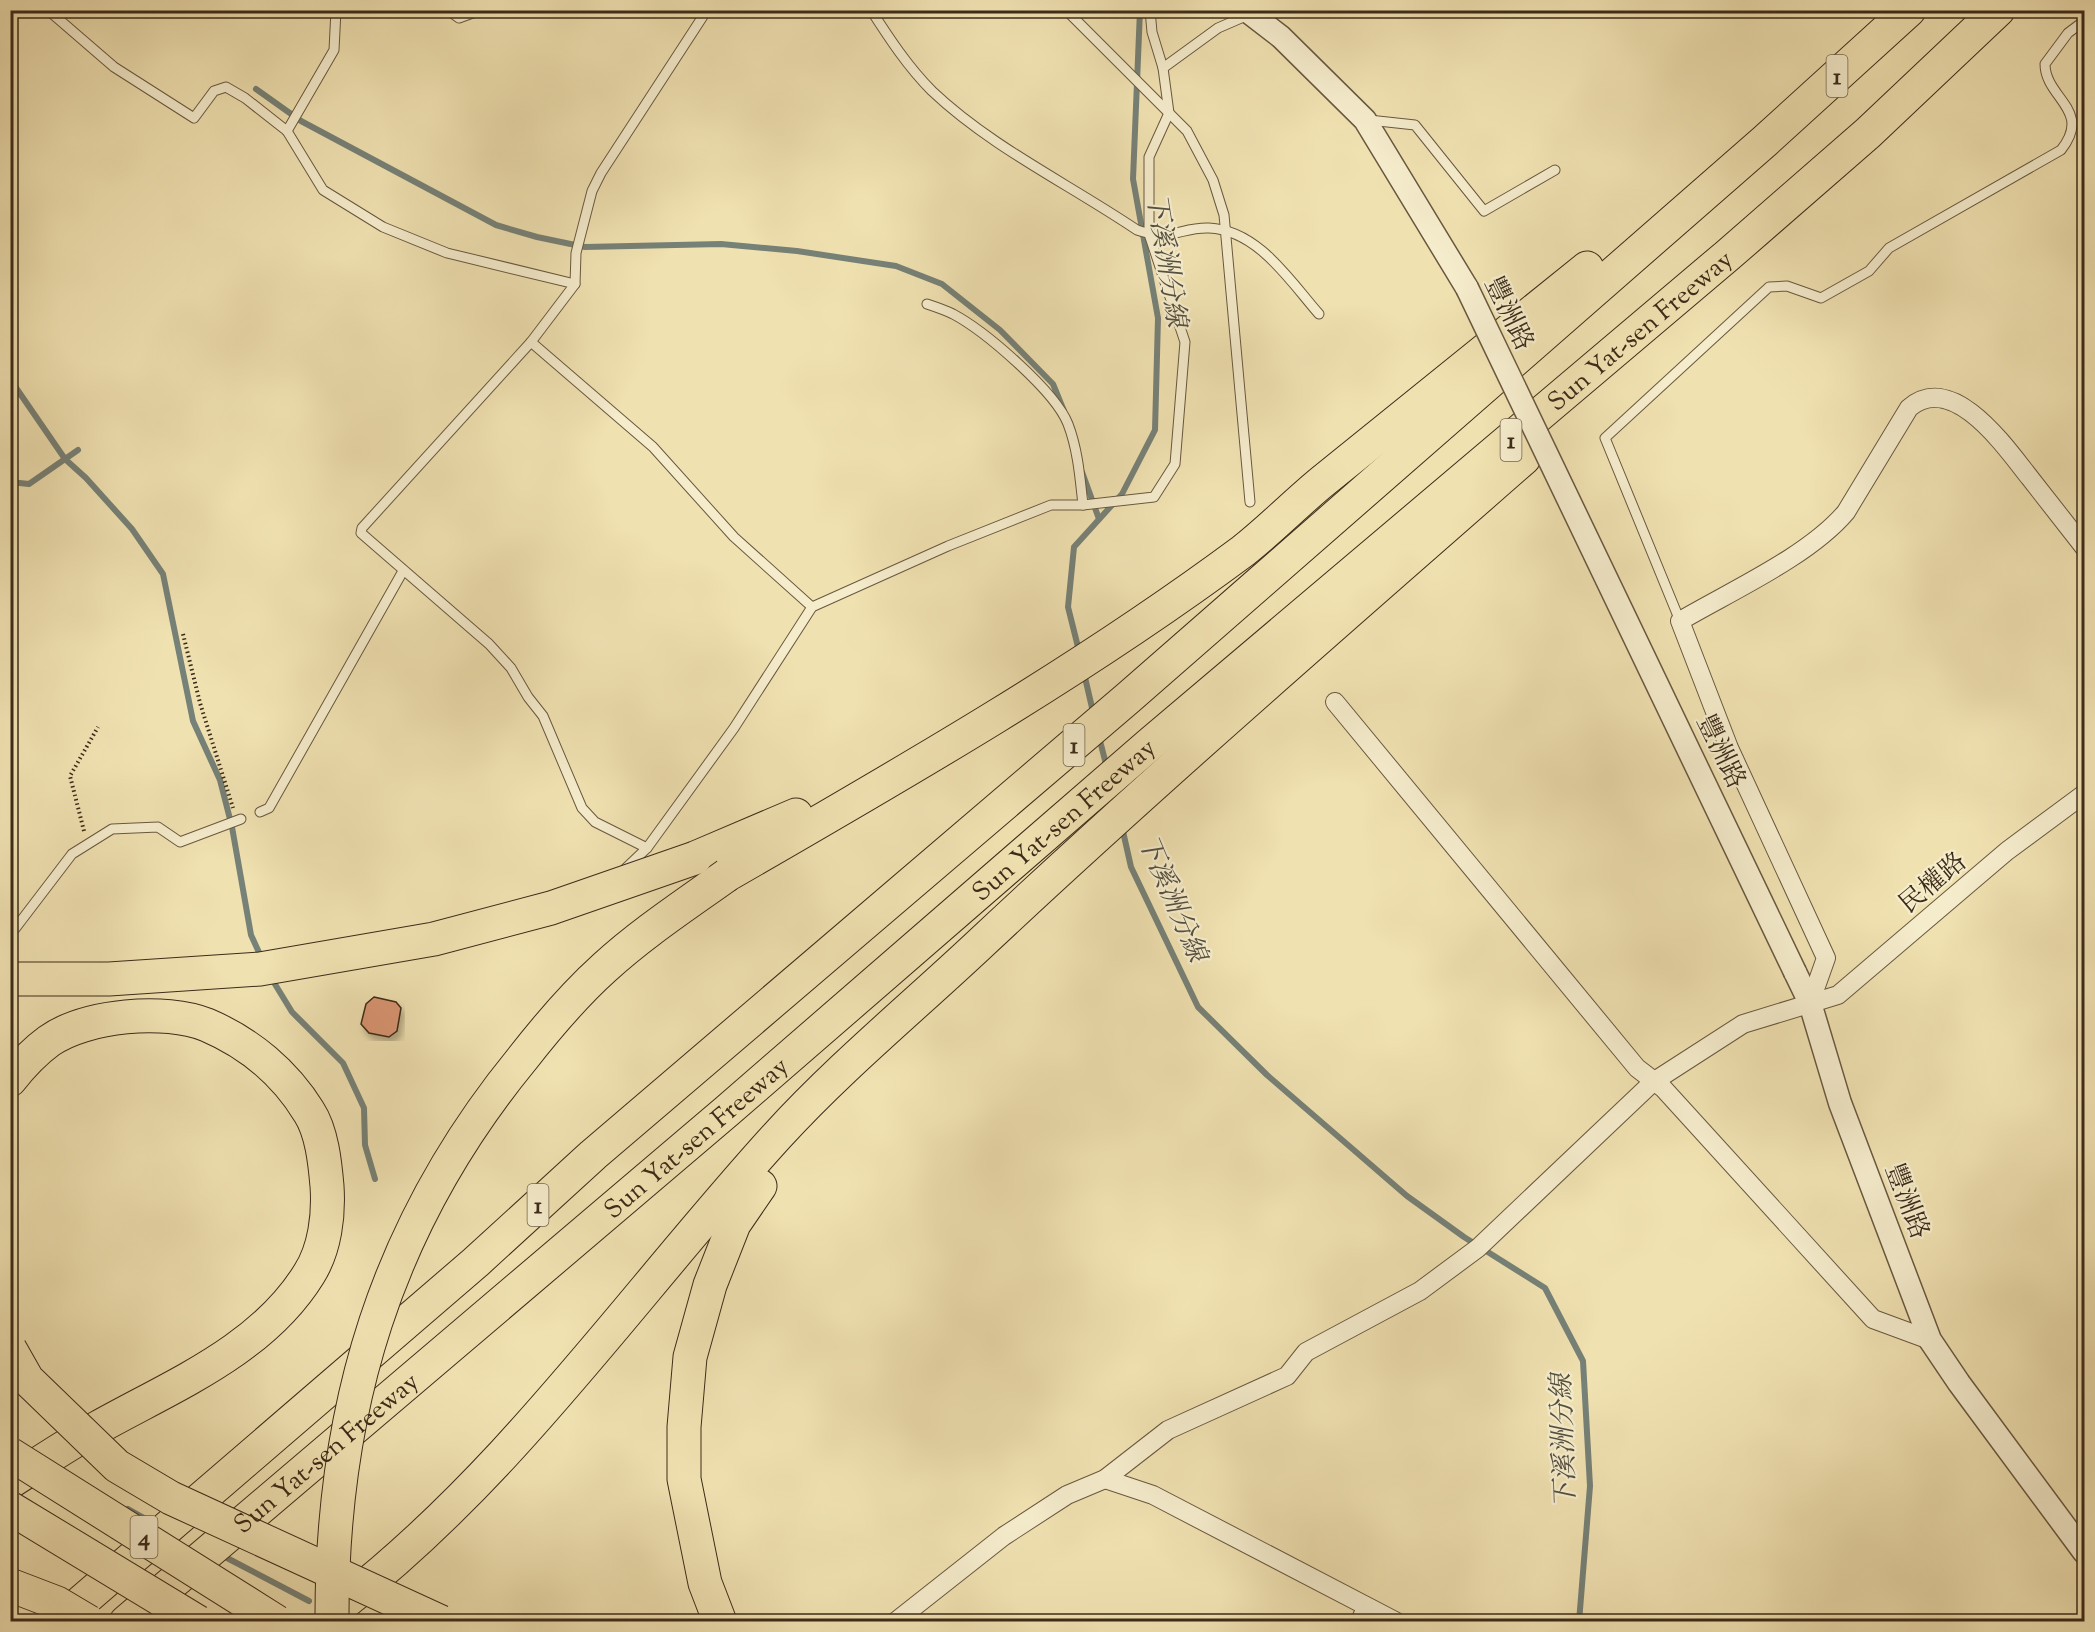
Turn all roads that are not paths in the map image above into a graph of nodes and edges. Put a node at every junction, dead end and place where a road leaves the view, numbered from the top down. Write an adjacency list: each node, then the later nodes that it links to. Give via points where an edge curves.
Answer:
1 (48, 10): 16 (lane, via 114,67 194,118 214,91 225,87)
2 (336, 10): 16 (lane, via 334,50)
3 (448, 10): 4 (lane, via 459,18)
4 (481, 10)
5 (707, 10): 22 (lane, via 592,191 576,253)
6 (871, 10): 21 (lane, via 916,74 961,117)
7 (1066, 10): 14 (lane)
8 (1150, 10): 13 (lane)
9 (1909, 10): 18 (highway, Sun Yat-sen Freeway / 1)
10 (1998, 10): 17 (highway, Sun Yat-sen Freeway / 1)
11 (1252, 12): 13 (lane, via 1218,28); 15 (street, 豐洲路)
12 (2085, 21): 31 (lane, via 2068,33 2045,64 2047,77 2067,106 2072,121 2070,136 2061,150 1889,248 1869,271 1821,298 1787,286 1769,287 1605,438)
13 (1163, 68): 14 (lane)
14 (1169, 112): 20 (lane, via 1187,131 1213,180); 21 (lane, via 1149,157)
15 (1365, 120): 19 (lane, via 1415,125 1484,211); 41 (street, 豐洲路, bridge, via 1467,288)
16 (287, 131): 22 (lane, via 323,190 383,227 447,253)
17 (1868, 133): 42 (highway, via 1847,174 1100,831); 56 (highway, Sun Yat-sen Freeway / 1)
18 (1765, 141): 34 (highway, via 1599,259 1244,549 1114,641 1007,709); 54 (highway, Sun Yat-sen Freeway / 1, via 1020,792 592,1155 476,1262)
19 (1555, 170)
20 (1226, 232): 21 (lane, via 1209,228 1172,235); 24 (lane, via 1263,251); 26 (lane)
21 (1149, 234): 27 (lane, via 1185,342 1176,464 1154,497)
22 (575, 284): 25 (lane)
23 (927, 304): 27 (lane, via 972,326 1055,402 1068,423 1076,451)
24 (1319, 314)
25 (531, 342): 29 (lane, via 362,528 363,536); 30 (lane, via 653,447 734,537)
26 (1250, 502)
27 (1083, 505): 30 (lane, via 1051,505)
28 (2085, 547): 31 (street, via 1991,430 1967,410 1933,397 1909,408 1846,512 1822,537)
29 (404, 571): 35 (lane, via 269,808); 37 (lane, via 489,644 511,668 543,716 582,808 589,816)
30 (812, 607): 37 (lane, via 734,728)
31 (1680, 621): 41 (street, via 1729,748 1826,958)
32 (1335, 702): 44 (street, via 1637,1068)
33 (2085, 794): 41 (street, 民權路, via 2007,851 1838,995)
34 (825, 810): 39 (highway, bridge, via 551,908 434,939 260,969 109,980); 60 (highway, bridge, via 663,920 604,968 496,1090 428,1197 400,1252 355,1390 335,1511)
35 (260, 812)
36 (239, 820): 38 (lane, via 180,842 158,827 112,829 72,854 14,930)
37 (647, 848): 40 (lane, bridge, via 603,892 506,923 359,960 150,985)
38 (10, 928)
39 (10, 979)
40 (10, 986)
41 (1810, 1002): 44 (street, 民權路, via 1743,1024); 45 (street, 豐洲路, via 1840,1103)
42 (850, 1064): 59 (highway, via 778,1135 520,1438 400,1559); 62 (highway, via 734,1224 710,1285 690,1357 684,1479 705,1583)
43 (10, 1080): 49 (highway, via 50,1040 90,1024 124,1017 168,1017 205,1024 246,1045 283,1076 311,1113 325,1159 328,1200 324,1237 310,1273 276,1315 248,1341)
44 (1653, 1082): 45 (street, via 1663,1088 1873,1319); 48 (street, 民權路, via 1478,1248 1448,1271 1420,1291 1306,1352 1287,1376 1168,1430)
45 (1930, 1340): 51 (street, 豐洲路)
46 (10, 1350): 61 (highway, bridge, via 27,1379 117,1466 171,1498)
47 (10, 1454): 58 (highway, 4, bridge)
48 (1105, 1479): 53 (street, via 1153,1495); 63 (street, 民權路, via 1067,1494 1004,1536)
49 (10, 1482)
50 (10, 1508): 57 (highway, 4, bridge)
51 (2085, 1552)
52 (10, 1586): 55 (highway, bridge, via 57,1602)
53 (1363, 1603): 64 (lane); 65 (street)
54 (58, 1622)
55 (89, 1622)
56 (126, 1622)
57 (198, 1622)
58 (277, 1622)
59 (320, 1622)
60 (332, 1622)
61 (441, 1622)
62 (720, 1622)
63 (895, 1622)
64 (1355, 1622)
65 (1397, 1622)

